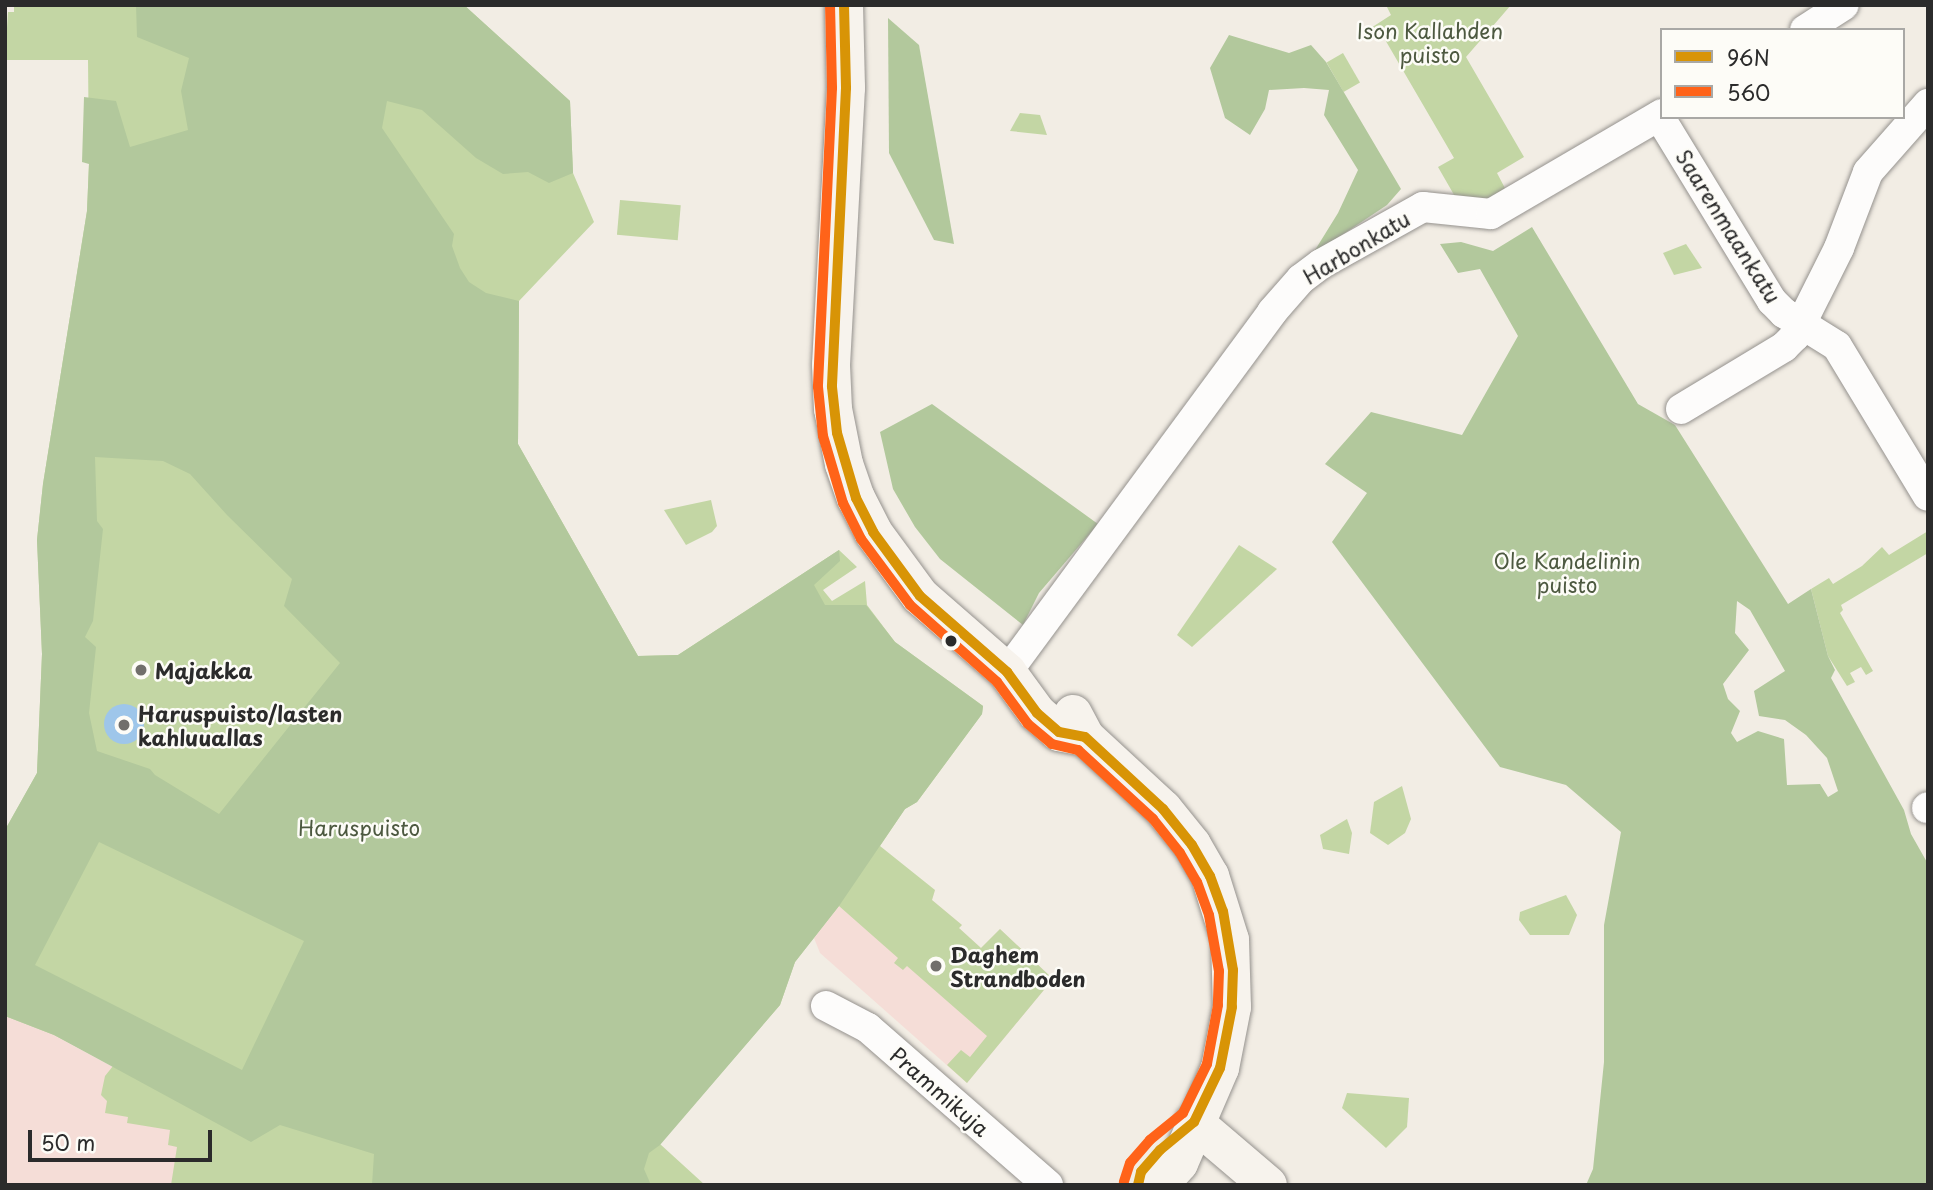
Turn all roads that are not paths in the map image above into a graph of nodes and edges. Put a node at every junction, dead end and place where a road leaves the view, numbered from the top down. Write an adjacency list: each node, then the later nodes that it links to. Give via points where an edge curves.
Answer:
1 (845, 5): 10 (street, via 846,88 831,365 833,409 844,464 873,532 902,575)
2 (1844, 5): 3 (street)
3 (1808, 28)
4 (1928, 104): 7 (street, via 1868,172 1839,248)
5 (1660, 115): 10 (street, Harbonkatu, via 1491,214 1423,207 1301,279)
6 (1662, 119): 7 (street, Saarenmaankatu, via 1767,294)
7 (1801, 323): 8 (street, via 1784,347); 9 (street, Saarenmaankatu, via 1838,346)
8 (1681, 410)
9 (1928, 496)
10 (1007, 672): 12 (street, via 1048,723 1059,732 1085,737 1141,787 1178,826 1210,876 1223,911 1233,970 1228,1038 1220,1068)
11 (826, 1006): 13 (street, Prammikuja, via 869,1028)
12 (1194, 1122): 14 (street, via 1160,1150 1141,1172); 15 (street, via 1179,1163); 16 (street)
13 (1048, 1185)
14 (1138, 1185)
15 (1159, 1185)
16 (1268, 1185)

